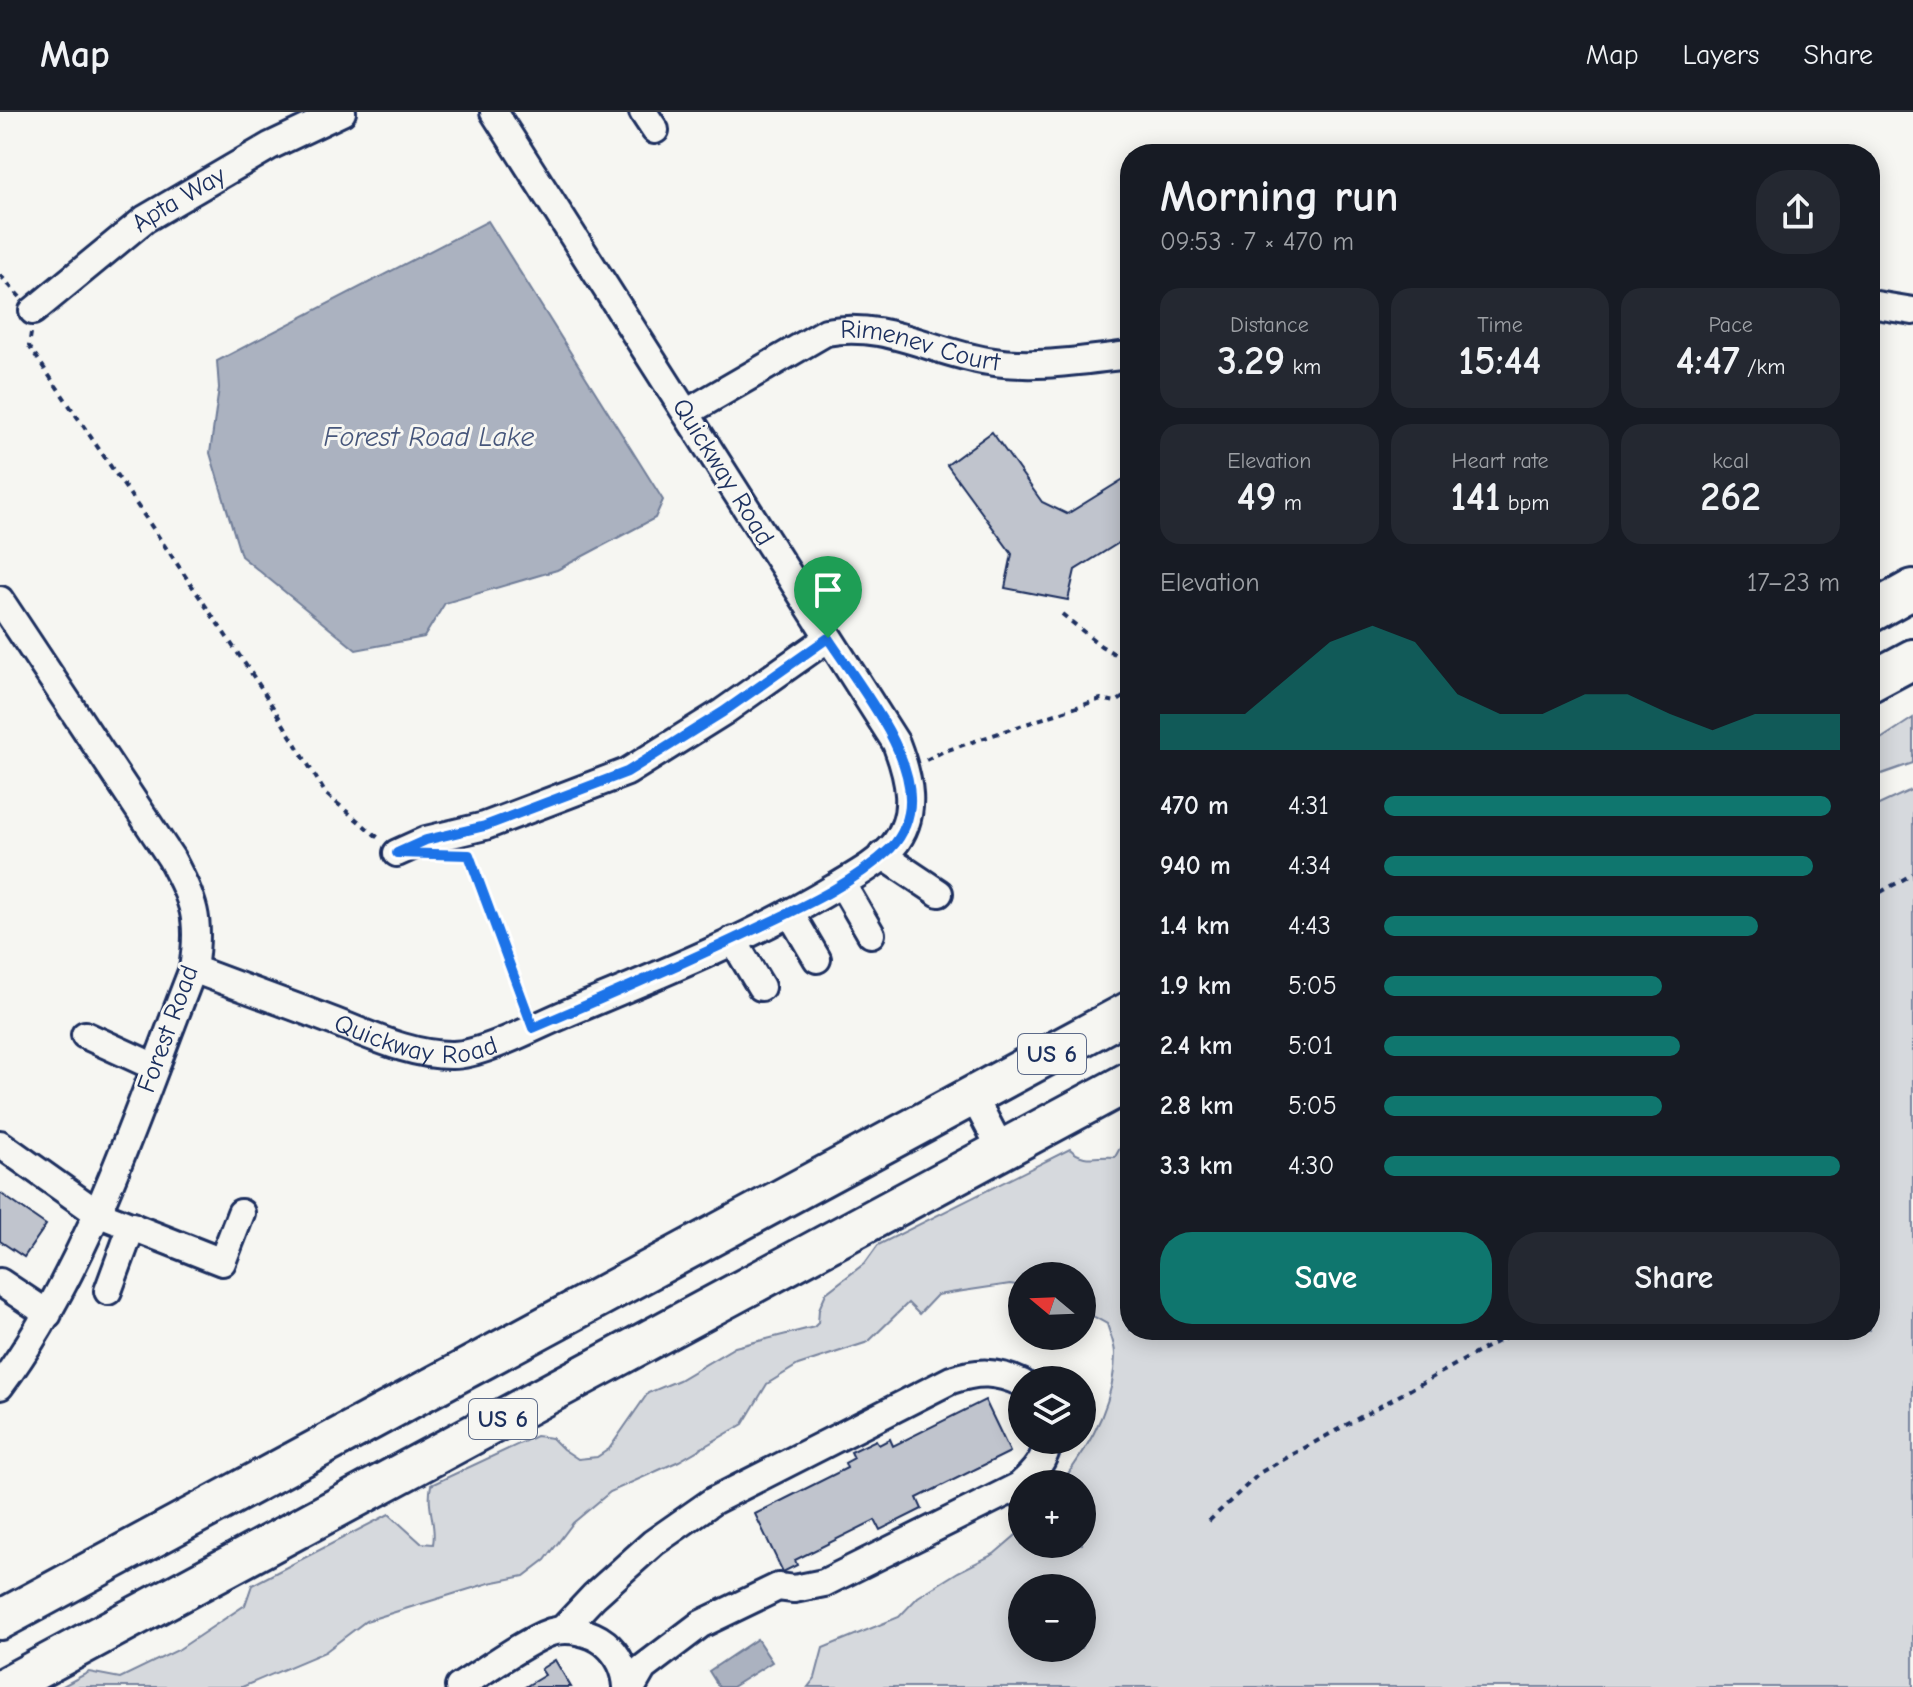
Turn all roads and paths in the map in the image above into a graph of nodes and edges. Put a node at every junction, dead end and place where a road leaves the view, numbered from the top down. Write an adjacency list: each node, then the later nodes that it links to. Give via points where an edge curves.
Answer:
1 (342, 112): 4 (street, Apta Way, via 270,146 145,219)
2 (494, 112): 7 (street, Quickway Road)
3 (1880, 306): 5 (street)
4 (33, 311): 18 (path, via 29,346 260,686 326,794)
5 (1913, 311)
6 (1120, 356): 7 (street, Rimenev Court, via 1037,365 987,361 875,329 845,328 826,332)
7 (686, 413): 12 (street, Quickway Road)
8 (1913, 589): 10 (highway)
9 (0, 600): 29 (street, Forest Road, via 181,877 199,936)
10 (1880, 607)
11 (1062, 614): 13 (path)
12 (828, 638): 17 (street, Quickway Road, via 896,743); 18 (street, via 627,772)
13 (1120, 657)
14 (1913, 659): 15 (highway)
15 (1880, 677)
16 (1120, 699): 17 (path, via 1101,699 942,752)
17 (906, 770): 20 (street, Quickway Road, via 911,799 906,824)
18 (397, 853)
19 (454, 854): 32 (path, via 469,855)
20 (882, 855): 22 (street, Quickway Road); 24 (street)
21 (1913, 874): 23 (path)
22 (842, 884): 25 (street, Quickway Road); 26 (street)
23 (1880, 892)
24 (939, 893)
25 (790, 913): 27 (street, Quickway Road); 28 (street)
26 (871, 934)
27 (733, 940): 30 (street); 32 (street, Quickway Road)
28 (817, 959)
29 (193, 969): 32 (street, Quickway Road, via 430,1054 456,1056); 34 (street, Forest Road)
30 (761, 987)
31 (1120, 1016): 36 (highway, US 6)
32 (533, 1028)
33 (85, 1035): 34 (street)
34 (155, 1067): 39 (street, Forest Road)
35 (1120, 1086): 38 (highway, US 6)
36 (973, 1096): 38 (street); 50 (highway, US 6)
37 (0, 1144): 39 (street)
38 (1002, 1151): 52 (highway, US 6)
39 (97, 1213): 41 (street); 44 (street, Forest Road)
40 (241, 1213): 41 (street, via 222,1262)
41 (132, 1226): 43 (street)
42 (0, 1282): 44 (street)
43 (108, 1291)
44 (48, 1314): 47 (street, Forest Road)
45 (1500, 1340): 49 (path, via 1261,1472)
46 (1008, 1377): 51 (street, via 987,1372 951,1380 713,1501 653,1543)
47 (0, 1386)
48 (1045, 1454): 54 (street, via 1019,1486 824,1583 778,1587 701,1624 643,1668)
49 (1209, 1521)
50 (0, 1620)
51 (562, 1630): 53 (street, via 542,1636); 54 (street, via 604,1642)
52 (4, 1687)
53 (459, 1687)
54 (630, 1687)

